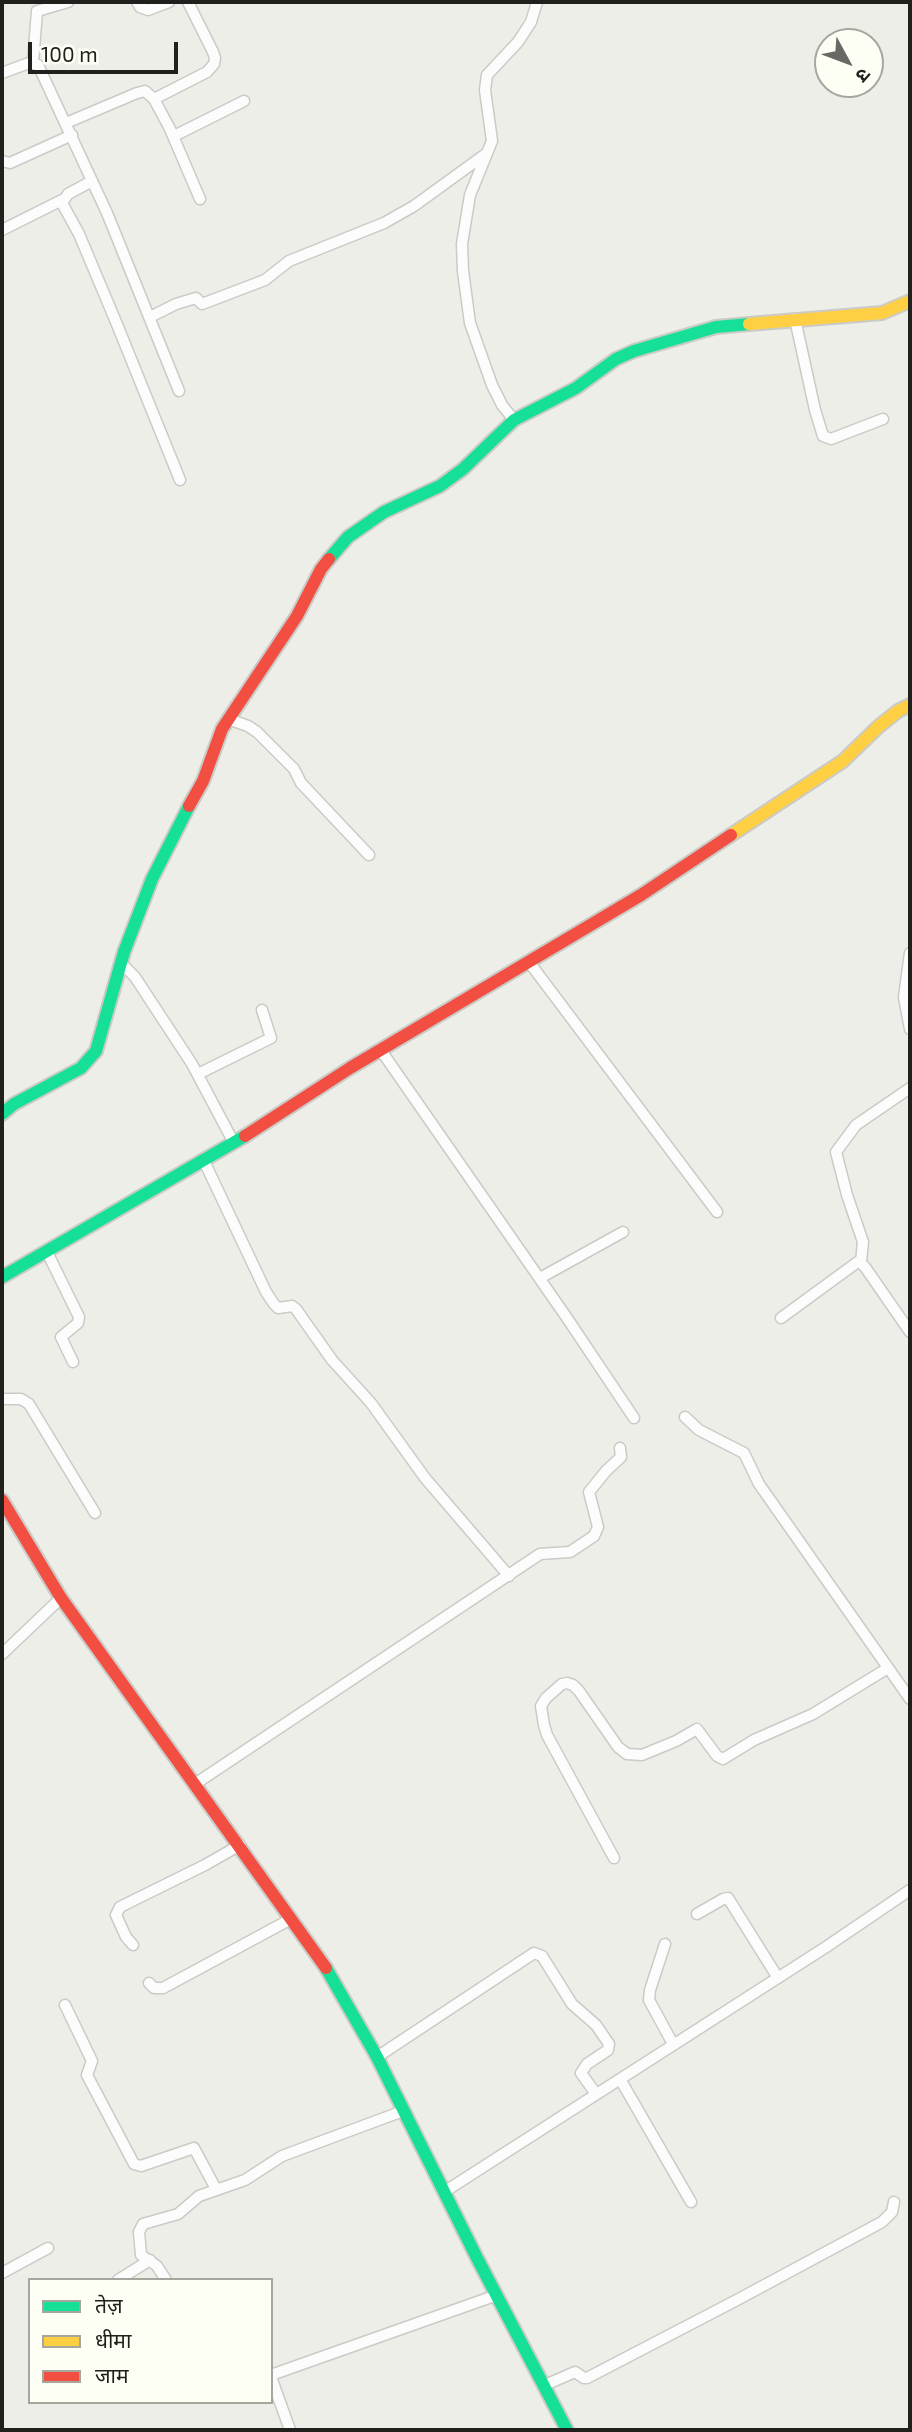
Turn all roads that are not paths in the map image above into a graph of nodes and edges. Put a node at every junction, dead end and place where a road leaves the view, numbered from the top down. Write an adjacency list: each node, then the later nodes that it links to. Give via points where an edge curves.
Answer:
1 (68, 2): 6 (street, via 37,10)
2 (137, 2): 3 (street, via 148,10)
3 (169, 2)
4 (188, 2): 8 (street, via 214,64)
5 (537, 2): 13 (street, via 518,42 487,75 492,141)
6 (33, 62): 7 (street); 10 (street)
7 (2, 73)
8 (154, 99): 10 (street, via 141,91); 12 (street)
9 (244, 101): 12 (street)
10 (66, 123): 11 (street)
11 (72, 135): 14 (street, via 9,163); 15 (street)
12 (174, 136): 16 (street)
13 (487, 153): 20 (street, via 384,223 289,261 265,280 202,304 197,298 176,304); 24 (street, via 465,214 463,271 470,323 482,363)
14 (2, 161)
15 (92, 180): 17 (street); 20 (street)
16 (200, 199)
17 (62, 200): 18 (street); 25 (street)
18 (2, 230)
19 (910, 300): 21 (street, via 882,313)
20 (150, 317): 22 (street)
21 (795, 319): 23 (street, via 825,438); 24 (street, via 716,327 634,351)
22 (179, 391)
23 (883, 419)
24 (514, 420): 27 (street, via 440,486 384,512 345,540 321,569 297,616)
25 (180, 480)
26 (910, 705): 30 (street, via 878,727 843,761 641,895)
27 (228, 719): 28 (street, via 257,732); 31 (street, via 204,781 165,850)
28 (369, 855)
29 (910, 953): 33 (street, via 904,997)
30 (529, 962): 34 (street); 40 (street)
31 (121, 963): 35 (street, via 135,977); 37 (street, via 91,1058)
32 (262, 1010): 35 (street, via 271,1038)
33 (910, 1029)
34 (380, 1049): 38 (street); 45 (street)
35 (198, 1074): 38 (street)
36 (910, 1088): 43 (street, via 856,1125 836,1152 863,1242)
37 (2, 1114)
38 (234, 1143): 39 (street)
39 (204, 1161): 42 (street); 55 (street, via 274,1304 295,1307 425,1478)
40 (717, 1212)
41 (623, 1232): 45 (street)
42 (47, 1252): 44 (street); 48 (street, via 79,1317 61,1337)
43 (861, 1262): 46 (street); 47 (street)
44 (2, 1277)
45 (540, 1278): 51 (street)
46 (781, 1318)
47 (910, 1332)
48 (73, 1362)
49 (2, 1399): 54 (street, via 29,1404)
50 (685, 1417): 58 (street, via 699,1430 744,1452 759,1484)
51 (634, 1418)
52 (620, 1448): 55 (street, via 621,1457 589,1492 598,1527 594,1536 570,1552 540,1554)
53 (2, 1500): 56 (street)
54 (95, 1513)
55 (509, 1576): 60 (street)
56 (61, 1598): 57 (street); 60 (street)
57 (2, 1654)
58 (888, 1668): 59 (street); 62 (street, via 813,1714 723,1759 697,1728 642,1755 627,1754 579,1691 573,1685 562,1685 541,1706 544,1725)
59 (910, 1699)
60 (195, 1784): 61 (street)
61 (240, 1846): 65 (street); 67 (street, via 120,1907 116,1915)
62 (614, 1858)
63 (910, 1890): 68 (street)
64 (697, 1914): 68 (street, via 728,1898)
65 (292, 1919): 69 (street, via 163,1988); 72 (street, via 332,1976)
66 (664, 1944): 71 (street, via 649,2000)
67 (133, 1945)
68 (778, 1979): 71 (street)
69 (149, 1983)
70 (65, 2005): 76 (street, via 92,2061 86,2075 134,2164 141,2166 194,2148)
71 (673, 2043): 73 (street)
72 (377, 2057): 74 (street, via 534,1952 542,1956 572,2004 609,2044 581,2073); 75 (street)
73 (620, 2079): 74 (street); 78 (street)
74 (596, 2094): 77 (street)
75 (403, 2110): 76 (street, via 282,2156 245,2180); 77 (street)
76 (216, 2189): 81 (street, via 178,2214 143,2224 141,2253)
77 (444, 2192): 85 (street)
78 (691, 2202)
79 (894, 2203): 88 (street, via 882,2222 724,2307 587,2378 575,2372)
80 (48, 2248): 82 (street)
81 (150, 2260): 83 (street); 84 (street)
82 (2, 2273)
83 (121, 2278)
84 (165, 2278)
85 (497, 2295): 86 (street); 88 (street)
86 (273, 2375)
87 (273, 2382): 89 (street)
88 (545, 2385): 90 (street)
89 (290, 2430)
90 (567, 2430)

